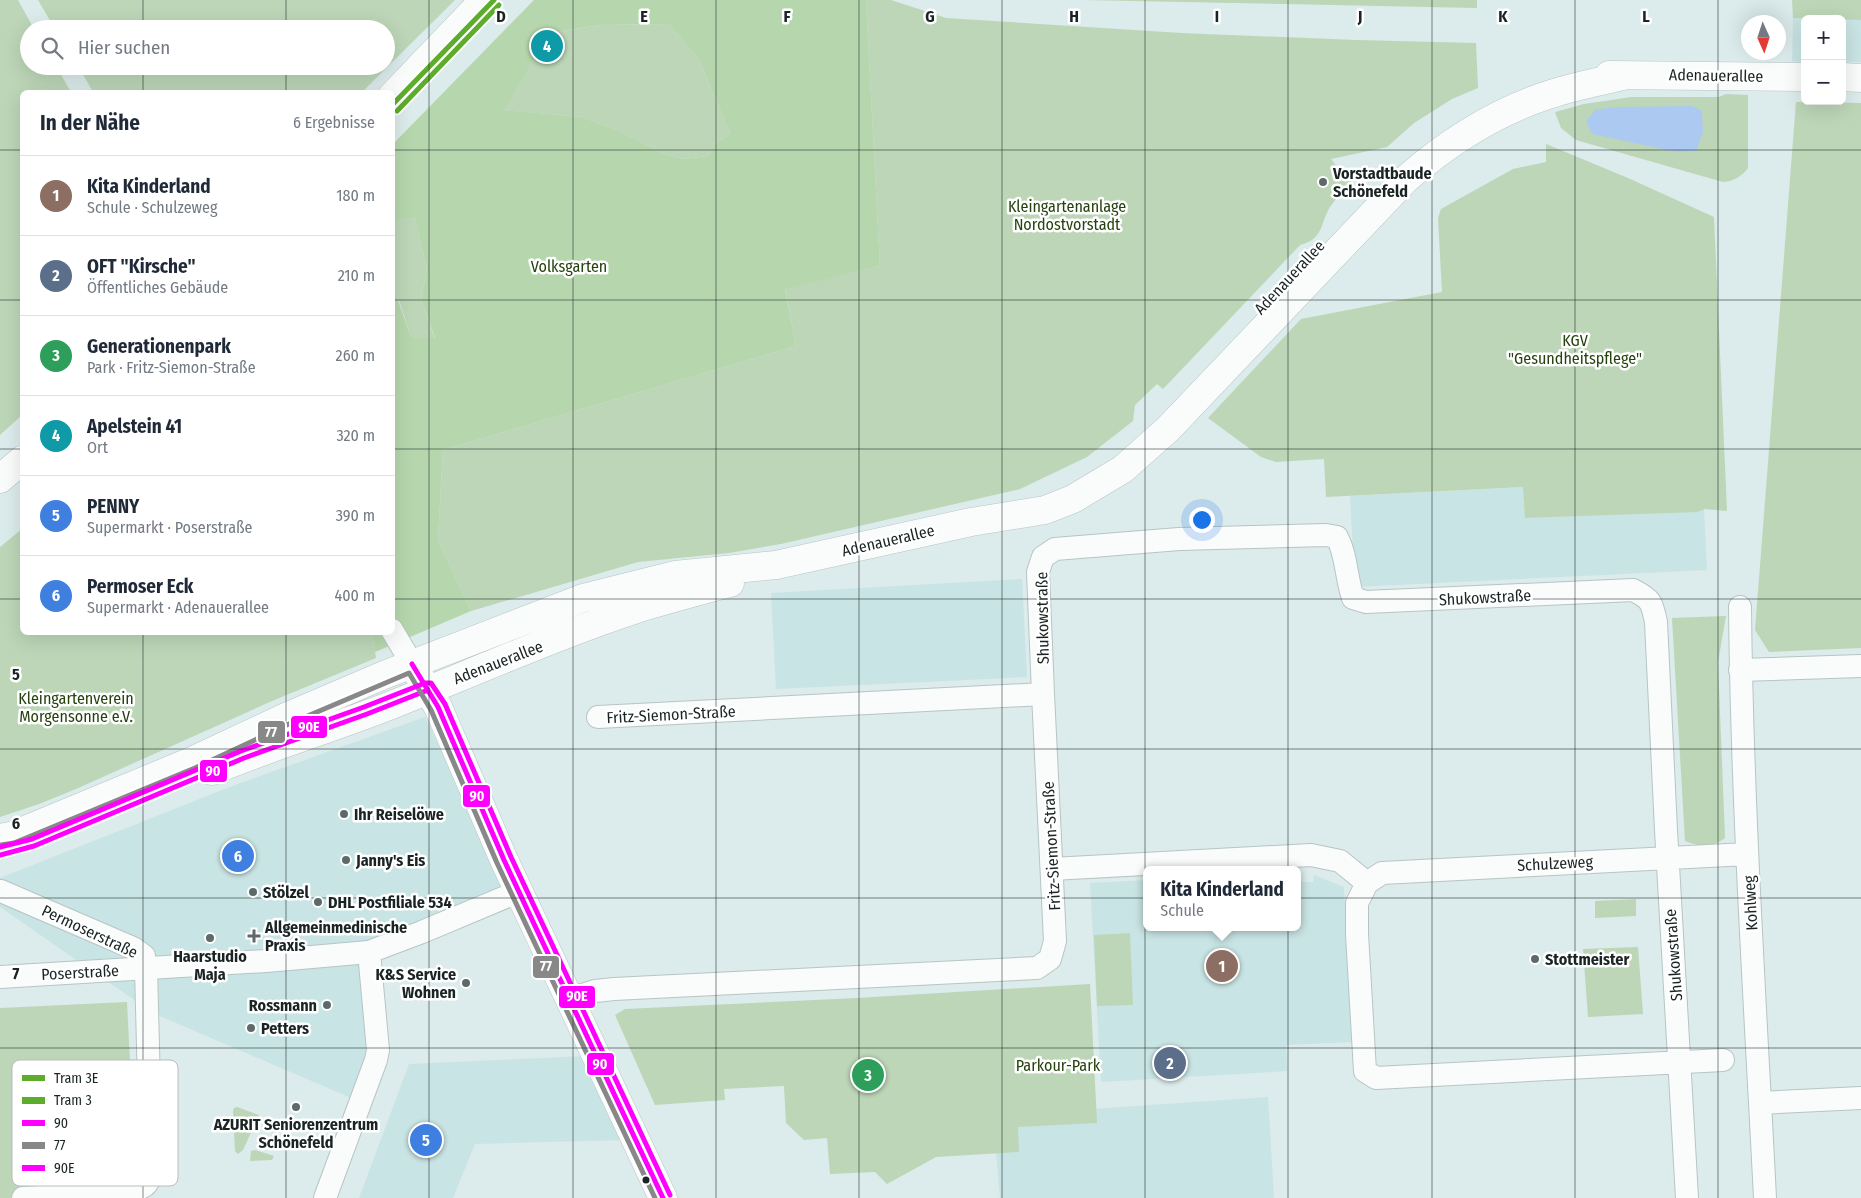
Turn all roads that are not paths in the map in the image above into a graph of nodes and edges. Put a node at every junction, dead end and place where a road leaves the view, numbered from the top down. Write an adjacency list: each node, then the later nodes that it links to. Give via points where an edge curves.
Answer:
1 (484, 0): 5 (main road)
2 (1801, 77): 8 (main road, Adenauerallee, via 1578,75 1510,92 1470,110 1421,143 1394,167 1120,453 1070,485 971,522)
3 (1846, 77): 4 (main road)
4 (1861, 78)
5 (395, 93)
6 (20, 462): 7 (main road)
7 (0, 479)
8 (776, 565): 11 (main road, Adenauerallee, via 675,576 583,598); 14 (main road, Adenauerallee, via 737,581 646,606)
9 (1740, 607): 13 (street, Kohlweg)
10 (395, 635): 11 (street)
11 (412, 664): 14 (main road); 17 (main road, Adenauerallee, via 192,761)
12 (1861, 666): 13 (street)
13 (1740, 670): 18 (street, Kohlweg)
14 (428, 690): 19 (main road, Adenauerallee, via 244,758 34,846); 23 (main road)
15 (1043, 694): 16 (street, Fritz-Siemon-Straße); 20 (street, Shukowstraße, via 1038,572 1043,557 1055,549 1185,539 1326,534 1337,537 1343,549 1352,598 1366,602 1633,590 1648,598 1656,622); 21 (street, Fritz-Siemon-Straße)
16 (598, 718)
17 (0, 838)
18 (1747, 854): 20 (street, Schulzeweg); 33 (street, Kohlweg)
19 (0, 855)
20 (1668, 858): 22 (street, Schulzeweg, via 1382,873); 31 (street, Shukowstraße)
21 (1052, 869): 22 (street, via 1311,855 1340,861); 28 (street, Fritz-Siemon-Straße, via 1055,941 1050,959 1037,968 614,988)
22 (1366, 883): 31 (street, via 1357,903 1357,934 1365,1071 1376,1078)
23 (520, 891): 25 (street, Permoserstraße); 28 (main road)
24 (1, 892): 26 (street, Permoserstraße, via 133,948 144,956)
25 (369, 952): 26 (street, Permoserstraße); 36 (street, via 378,1050)
26 (146, 968): 27 (street, Poserstraße); 29 (street)
27 (0, 977)
28 (570, 999): 37 (main road)
29 (148, 1060)
30 (1723, 1060): 31 (street)
31 (1680, 1062): 38 (street, Shukowstraße)
32 (1861, 1098): 33 (street)
33 (1760, 1102): 39 (street, Kohlweg)
34 (144, 1186): 35 (street, via 127,1192)
35 (23, 1198)
36 (325, 1198)
37 (663, 1198)
38 (1687, 1198)
39 (1765, 1198)

